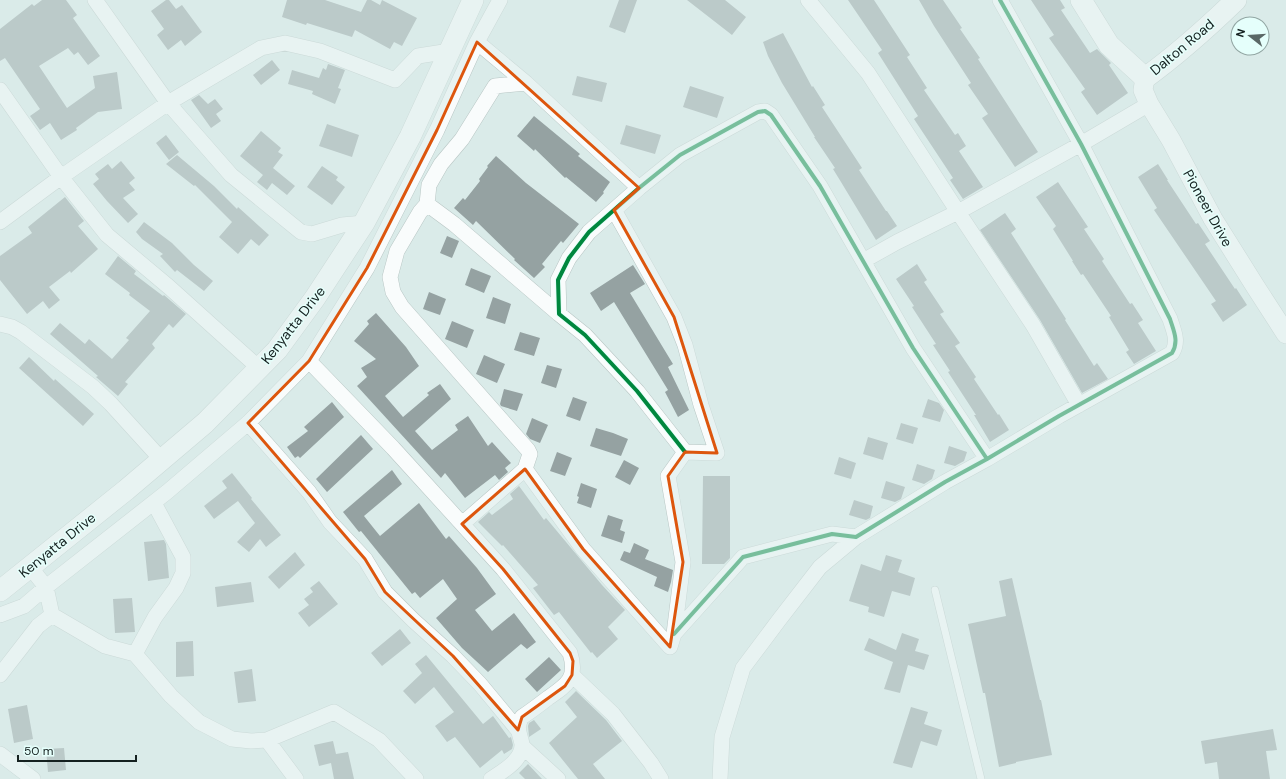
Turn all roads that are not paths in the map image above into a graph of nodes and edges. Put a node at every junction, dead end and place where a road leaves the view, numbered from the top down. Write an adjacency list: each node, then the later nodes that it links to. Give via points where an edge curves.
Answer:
1 (95, 0): 13 (street)
2 (473, 0): 9 (main road, Kenyatta Drive)
3 (500, 0): 8 (street)
4 (808, 0): 20 (street, via 868,73)
5 (1000, 0): 15 (street)
6 (1081, 0): 10 (main road, via 1109,45)
7 (1236, 0): 10 (main road, Dalton Road, via 1205,30)
8 (477, 42): 11 (street); 27 (street, via 437,130 367,268)
9 (450, 51): 13 (street, via 418,56 394,80 320,51 285,43 261,48); 22 (main road, Kenyatta Drive, via 410,137)
10 (1145, 78): 14 (street, Pioneer Drive, via 1143,90)
11 (526, 83): 17 (street); 18 (street, via 495,86 462,139 441,164 429,185)
12 (0, 90): 16 (street)
13 (168, 103): 16 (street); 22 (street, via 231,175 301,232 312,234 342,225)
14 (1149, 104): 15 (street); 26 (street, Pioneer Drive, via 1213,219)
15 (1081, 144): 20 (street); 29 (street, via 1170,319 1176,347 1172,353)
16 (61, 177): 21 (street); 28 (street, via 107,235)
17 (639, 188): 19 (street); 23 (street, via 680,155 764,111 771,115 820,186)
18 (427, 204): 24 (street); 34 (street, via 397,251 390,277 393,292 402,308 528,450 530,454)
19 (614, 210): 24 (street, via 589,232 569,258 558,280); 31 (street, via 674,317 685,345 717,453)
20 (958, 212): 23 (street); 29 (street, via 1033,325)
21 (0, 222)
22 (364, 223): 28 (main road, Kenyatta Drive, via 315,298 277,350)
23 (862, 261): 33 (street, via 914,348)
24 (559, 314): 31 (street, via 585,335 637,391)
25 (0, 324): 32 (street, via 21,332 93,387)
26 (1286, 334)
27 (309, 361): 30 (street); 36 (street)
28 (259, 368): 32 (main road, Kenyatta Drive, via 205,423)
29 (1079, 405): 33 (street)
30 (248, 423): 35 (street); 48 (street, via 309,492 330,522 365,559 385,592 480,684)
31 (685, 452): 44 (street, via 668,476 683,562)
32 (161, 459): 38 (main road, Kenyatta Drive)
33 (987, 459): 37 (street)
34 (525, 469): 36 (street); 44 (street, via 583,549 670,647)
35 (154, 503): 39 (street); 45 (street, via 183,557 183,573)
36 (462, 524): 47 (street, via 503,569 570,653 573,661)
37 (856, 537): 44 (street, via 832,534 744,557); 58 (street, via 820,567 743,668 722,737)
38 (30, 567): 39 (street); 41 (main road, Kenyatta Drive)
39 (46, 587): 42 (street); 43 (street, via 24,606)
40 (935, 590): 59 (lane)
41 (0, 591)
42 (52, 615): 45 (street, via 106,646); 46 (street, via 38,626)
43 (0, 616)
44 (674, 634)
45 (135, 654): 49 (street, via 171,696 199,722 232,738)
46 (0, 675)
47 (572, 675): 48 (street, via 565,686 522,717); 57 (street, via 613,714 651,763)
48 (518, 730): 50 (street)
49 (267, 740): 53 (street); 54 (street, via 334,712 379,740)
50 (522, 746): 55 (street, via 520,755 512,764); 56 (street)
51 (0, 754): 52 (street)
52 (33, 779)
53 (296, 779)
54 (416, 779)
55 (491, 779)
56 (558, 779)
57 (660, 779)
58 (720, 779)
59 (981, 779)

